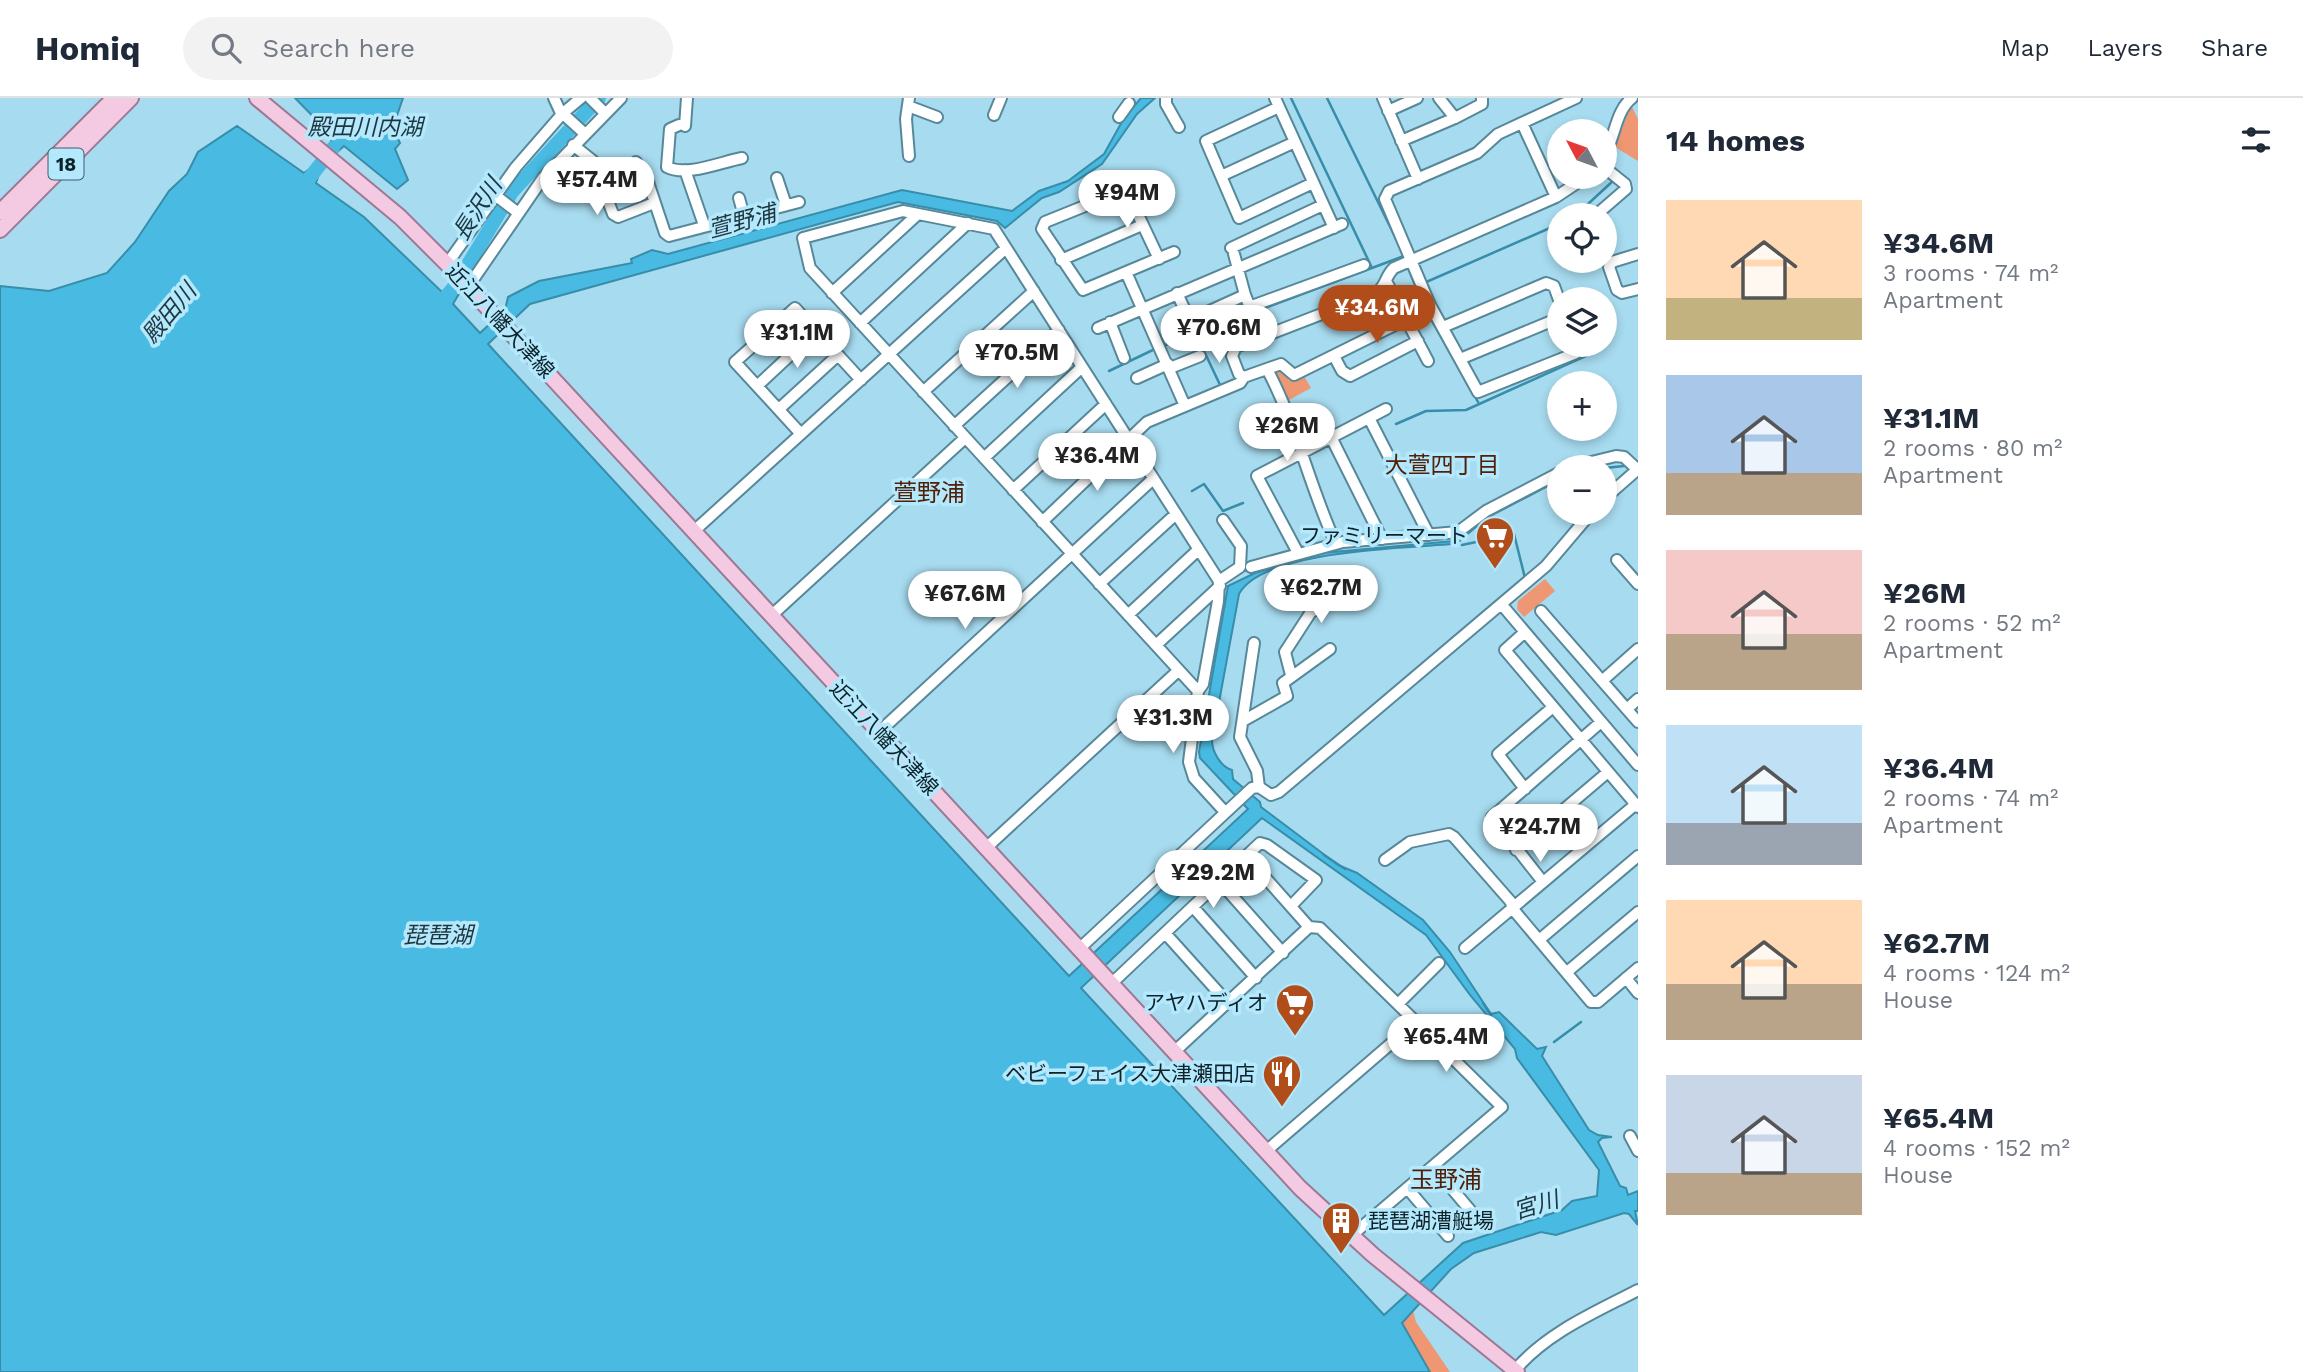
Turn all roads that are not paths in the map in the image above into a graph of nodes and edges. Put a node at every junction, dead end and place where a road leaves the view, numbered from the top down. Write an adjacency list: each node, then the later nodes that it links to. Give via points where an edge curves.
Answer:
1 (114, 98): 55 (main road, 18)
2 (131, 98): 61 (main road, 18)
3 (257, 98): 69 (main road, 近江八幡大津線, via 400,217)
4 (554, 98): 22 (street)
5 (581, 98): 22 (street)
6 (590, 98): 20 (street)
7 (621, 98): 20 (street)
8 (687, 98): 36 (street, via 682,126 670,129 667,167)
9 (1001, 98): 23 (street)
10 (1166, 98): 29 (street)
11 (1383, 98): 21 (street)
12 (1417, 98): 21 (street)
13 (1439, 98): 26 (street)
14 (1482, 98): 26 (street, via 1476,109)
15 (1576, 98): 27 (street)
16 (1627, 99): 28 (street)
17 (1129, 100): 25 (street)
18 (908, 102): 24 (street); 34 (street)
19 (1277, 103): 32 (street); 37 (street, via 1206,141)
20 (604, 111): 30 (street)
21 (1388, 111): 31 (street)
22 (565, 115): 30 (street); 46 (street)
23 (994, 115)
24 (937, 117)
25 (1119, 117)
26 (1455, 118): 31 (street)
27 (1522, 123): 40 (street, via 1498,134 1477,153); 47 (street)
28 (1617, 123)
29 (1178, 127)
30 (582, 131): 33 (street)
31 (1401, 141): 40 (street)
32 (1295, 142): 37 (street); 42 (street)
33 (573, 145): 43 (street, via 593,161); 54 (street)
34 (909, 156)
35 (742, 158): 36 (street)
36 (685, 170): 59 (street)
37 (1221, 176): 42 (street, via 1240,218)
38 (777, 178): 52 (street)
39 (1617, 178): 51 (street, via 1626,189)
40 (1418, 179): 67 (street, via 1389,191 1385,199)
41 (1142, 183): 44 (street)
42 (1313, 183): 53 (street)
43 (604, 187): 50 (street, via 618,217); 50 (street, via 636,162)
44 (1125, 187): 60 (street); 66 (street, via 1045,222 1042,229)
45 (1568, 189): 47 (street)
46 (496, 196): 54 (street); 69 (street)
47 (1556, 197): 67 (street)
48 (739, 198): 57 (street)
49 (799, 202): 52 (street)
50 (654, 203): 59 (street, via 669,236)
51 (1610, 203)
52 (786, 205): 57 (street)
53 (1323, 205): 70 (street, via 1233,251); 70 (street, via 1338,226)
54 (515, 210): 73 (street)
55 (0, 212)
56 (918, 214): 58 (street); 77 (street); 77 (street, via 903,211 803,238 810,268)
57 (744, 216): 59 (street)
58 (968, 223): 62 (street, via 994,229); 85 (street)
59 (705, 225)
60 (1142, 225): 65 (street); 66 (street)
61 (0, 230)
62 (1006, 248): 76 (street); 93 (street)
63 (1174, 252): 65 (street)
64 (1638, 254): 75 (street, via 1609,267 1617,290)
65 (1159, 259): 71 (street)
66 (1061, 260): 71 (street, via 1083,290)
67 (1408, 264): 72 (street, via 1391,270); 86 (street)
68 (1364, 265): 80 (street)
69 (450, 267): 73 (main road, 近江八幡大津線)
70 (1238, 269): 78 (street); 79 (street)
71 (1126, 272): 81 (street)
72 (1386, 281): 82 (street); 90 (street, via 1376,293)
73 (467, 286): 130 (main road, 近江八幡大津線)
74 (1554, 287): 86 (street, via 1546,283)
75 (1638, 289)
76 (1034, 291): 88 (street); 107 (street)
77 (832, 293): 85 (street)
78 (1177, 293): 79 (street, via 1192,319); 81 (street)
79 (1245, 295): 80 (street)
80 (1249, 307): 90 (street)
81 (1142, 308): 83 (street); 100 (street)
82 (1407, 319): 91 (street); 95 (street)
83 (1110, 322): 87 (street); 97 (street)
84 (1547, 323): 98 (street)
85 (860, 324): 93 (street)
86 (1443, 327): 98 (street)
87 (1098, 328)
88 (1059, 330): 101 (street); 113 (street)
89 (817, 331): 92 (street); 106 (street); 106 (street, via 795,308 735,362)
90 (1262, 337): 103 (street, via 1233,349 1238,372)
91 (1418, 341): 95 (street, via 1350,376); 99 (street)
92 (838, 355): 105 (street); 111 (street)
93 (888, 355): 105 (street); 107 (street)
94 (1200, 356): 100 (street)
95 (1334, 356): 102 (street, via 1294,375 1281,364)
96 (1567, 357): 98 (street, via 1482,393 1475,389)
97 (1124, 358)
98 (1460, 359)
99 (1428, 361)
100 (1169, 366): 104 (street); 109 (street)
101 (1082, 367): 108 (street); 120 (street)
102 (1267, 369): 103 (street); 118 (street, via 1286,404)
103 (1244, 377): 109 (street, via 1240,383)
104 (1137, 378)
105 (861, 380): 114 (street)
106 (757, 386): 111 (street)
107 (923, 392): 113 (street)
108 (1106, 404): 117 (street); 125 (street)
109 (1185, 406): 117 (street, via 1147,422)
110 (1386, 409): 112 (street)
111 (779, 410): 114 (street)
112 (1369, 418): 115 (street); 131 (street)
113 (954, 426): 116 (street)
114 (801, 434): 130 (street)
115 (1331, 437): 118 (street); 132 (street)
116 (965, 438): 120 (street); 145 (street)
117 (1130, 442): 122 (street); 128 (street)
118 (1301, 453): 133 (street); 135 (street, via 1257,476)
119 (1617, 456): 121 (street)
120 (984, 458): 125 (street)
121 (1638, 469): 124 (street)
122 (1153, 479): 126 (street); 136 (street)
123 (1547, 479): 131 (street, via 1486,511 1458,532)
124 (1617, 487)
125 (1013, 490): 128 (street)
126 (1176, 514): 134 (street); 140 (street)
127 (1223, 520): 139 (street, via 1241,546 1240,567)
128 (1042, 522): 136 (street)
129 (1581, 525): 143 (street, via 1560,552)
130 (694, 531): 145 (main road, 近江八幡大津線)
131 (1429, 535): 132 (street)
132 (1382, 539): 133 (street)
133 (1336, 544): 135 (street)
134 (1198, 550): 139 (street); 146 (street)
135 (1298, 552): 138 (street)
136 (1072, 554): 140 (street); 162 (street)
137 (1617, 559): 141 (street)
138 (1251, 567)
139 (1219, 583): 149 (street); 155 (street, via 1203,684)
140 (1099, 584): 146 (street)
141 (1638, 584)
142 (1318, 592): 153 (street, via 1324,605 1311,612 1285,652)
143 (1502, 605): 147 (street); 167 (street, via 1275,795)
144 (1541, 611): 154 (street)
145 (772, 615): 162 (main road, 近江八幡大津線)
146 (1128, 615): 149 (street)
147 (1525, 632): 157 (street, via 1505,650); 160 (street)
148 (1254, 643): 159 (street)
149 (1156, 645): 152 (street)
150 (1330, 649): 153 (street)
151 (1638, 649): 154 (street)
152 (1179, 670): 155 (street); 171 (street)
153 (1291, 675): 159 (street, via 1283,683 1287,696)
154 (1603, 680): 158 (street)
155 (1198, 691): 170 (street, via 1189,762 1194,778)
156 (1638, 699): 158 (street)
157 (1553, 707): 163 (street); 168 (street, via 1498,754)
158 (1627, 709): 161 (street)
159 (1243, 721): 167 (street, via 1240,737 1257,771)
160 (1601, 722): 163 (street); 164 (street)
161 (1638, 722)
162 (879, 732): 171 (main road, 近江八幡大津線)
163 (1581, 739): 166 (street); 168 (street)
164 (1633, 750): 165 (street)
165 (1638, 765)
166 (1608, 772): 169 (street); 172 (street)
167 (1254, 789): 170 (street)
168 (1525, 789): 172 (street, via 1492,817)
169 (1637, 805): 177 (street)
170 (1225, 812): 186 (street)
171 (986, 848): 186 (main road, 近江八幡大津線)
172 (1516, 850): 177 (street)
173 (1247, 856): 176 (street); 178 (street); 178 (street, via 1260,843 1267,845 1313,876 1314,886)
174 (1638, 856): 184 (street)
175 (1402, 864): 180 (street, via 1390,856 1410,842 1450,834)
176 (1220, 882): 179 (street); 187 (street)
177 (1542, 882): 180 (street)
178 (1291, 906): 182 (street)
179 (1192, 907): 183 (street); 191 (street)
180 (1512, 908): 184 (street); 185 (street)
181 (1638, 912): 190 (street)
182 (1309, 927): 187 (street); 196 (street, via 1320,928)
183 (1165, 933): 193 (street); 195 (street)
184 (1539, 940): 190 (street)
185 (1465, 948)
186 (1082, 952): 193 (main road, 近江八幡大津線)
187 (1283, 953): 191 (street)
188 (1439, 962): 196 (street)
189 (1638, 968): 192 (street)
190 (1567, 972): 192 (street, via 1591,1002 1598,1002)
191 (1256, 978): 195 (street)
192 (1626, 978): 194 (street)
193 (1106, 979): 198 (main road, 近江八幡大津線)
194 (1638, 993)
195 (1228, 1003): 198 (street)
196 (1398, 1004): 197 (street)
197 (1416, 1022): 201 (street); 202 (street, via 1502,1107)
198 (1174, 1052): 201 (main road, 近江八幡大津線)
199 (1630, 1136): 200 (street)
200 (1638, 1151)
201 (1265, 1152): 205 (main road, 近江八幡大津線)
202 (1433, 1166): 203 (street); 204 (street)
203 (1407, 1188): 205 (street); 206 (street)
204 (1480, 1222)
205 (1351, 1236): 208 (main road, 近江八幡大津線)
206 (1448, 1236)
207 (1638, 1290): 208 (street, via 1538,1345)
208 (1516, 1371)

